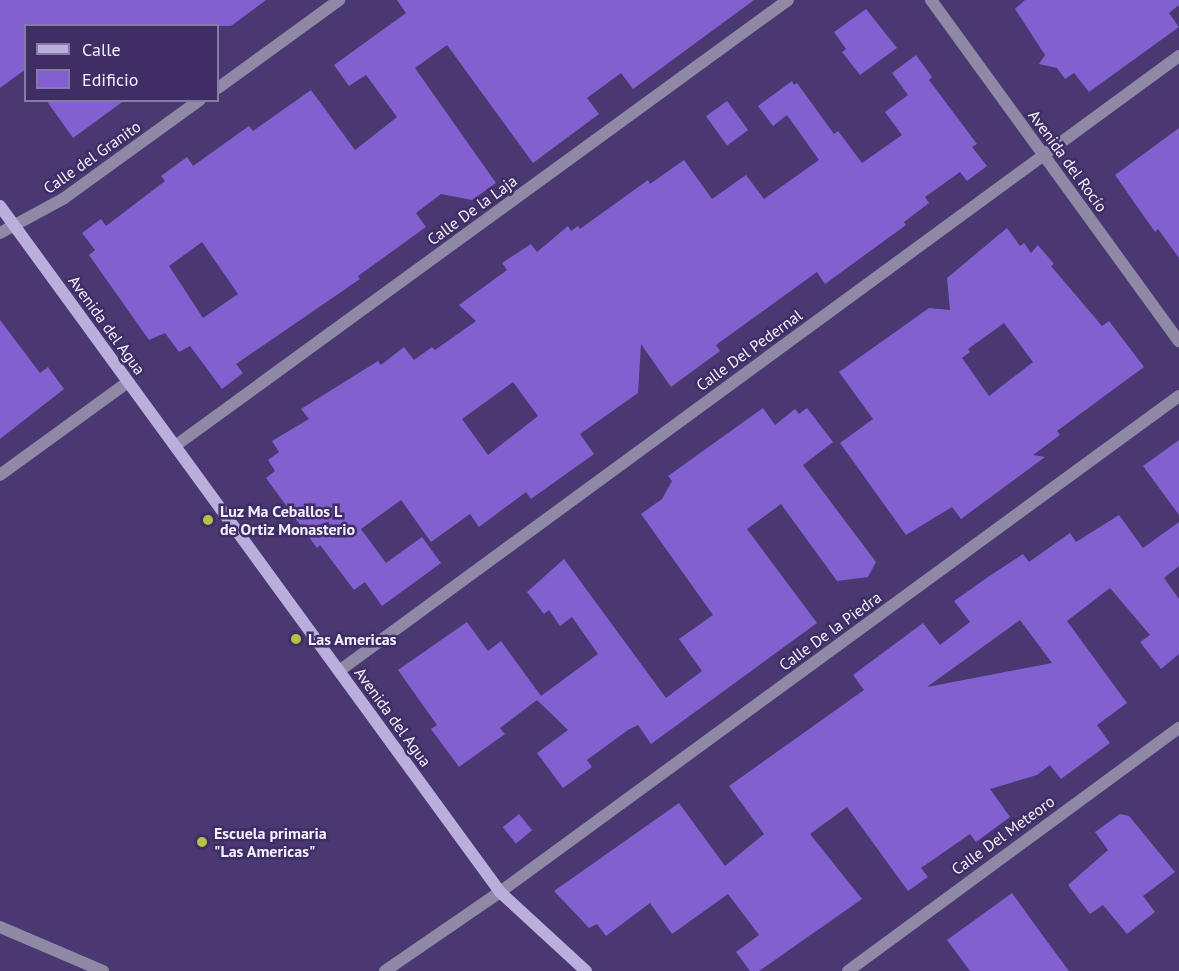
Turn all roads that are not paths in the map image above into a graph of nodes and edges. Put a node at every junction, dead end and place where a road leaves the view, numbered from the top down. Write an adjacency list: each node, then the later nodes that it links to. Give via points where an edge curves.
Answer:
1 (339, 0): 5 (street)
2 (788, 0): 14 (street, Calle De la Laja)
3 (931, 0): 7 (street, Avenida del Rocío)
4 (1179, 56): 7 (street, Calle Del Pedernal)
5 (219, 87)
6 (197, 102): 9 (street, Calle del Granito, via 63,199)
7 (1043, 154): 11 (street, Avenida del Rocío); 16 (street, Calle Del Pedernal)
8 (0, 206): 9 (main road, Avenida del Agua)
9 (16, 228): 10 (street, Calle del Granito); 12 (main road, Avenida del Agua)
10 (0, 233)
11 (1179, 341)
12 (128, 382): 14 (main road, Avenida del Agua); 15 (street)
13 (1179, 396): 18 (street, Calle De la Piedra)
14 (175, 446): 16 (main road, Avenida del Agua)
15 (0, 475)
16 (339, 670): 18 (main road, Avenida del Agua)
17 (1179, 728): 23 (street, Calle Del Meteoro)
18 (500, 892): 21 (street, Calle De la Piedra); 22 (main road, Avenida del Agua)
19 (0, 927): 20 (street)
20 (103, 971)
21 (385, 971)
22 (586, 971)
23 (848, 971)

